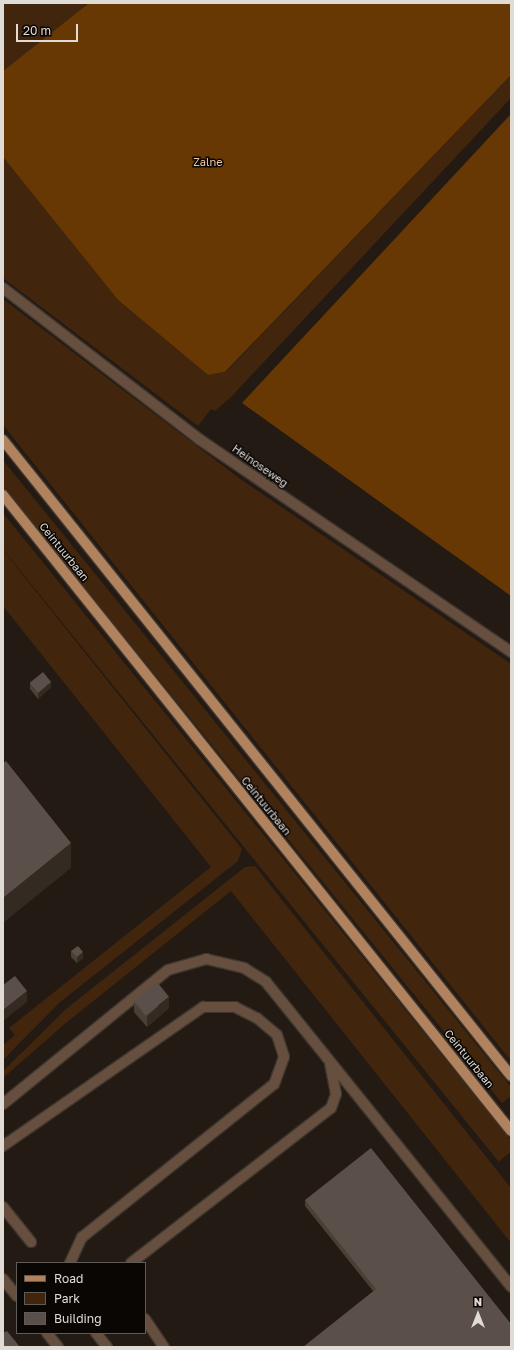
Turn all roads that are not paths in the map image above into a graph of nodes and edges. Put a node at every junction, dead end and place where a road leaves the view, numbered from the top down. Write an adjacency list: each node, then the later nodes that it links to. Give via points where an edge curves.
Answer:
1 (3, 288): 4 (street, Heinoseweg, via 199,439)
2 (3, 440): 6 (main road, Ceintuurbaan)
3 (3, 495): 8 (main road, Ceintuurbaan)
4 (511, 652)
5 (330, 1061): 7 (street, via 266,982 244,968 206,959 168,970); 13 (street, via 336,1094 331,1108); 15 (street)
6 (511, 1076)
7 (3, 1104)
8 (511, 1131)
9 (3, 1146): 12 (street, via 203,1007 235,1007 257,1018 277,1035 284,1057 274,1084 82,1237)
10 (3, 1207): 11 (street)
11 (31, 1242)
12 (70, 1262)
13 (132, 1262)
14 (3, 1279): 16 (street)
15 (511, 1287)
16 (16, 1295)
17 (146, 1320): 22 (street)
18 (48, 1334): 20 (street)
19 (97, 1334): 21 (street)
20 (58, 1347)
21 (107, 1347)
22 (164, 1347)

